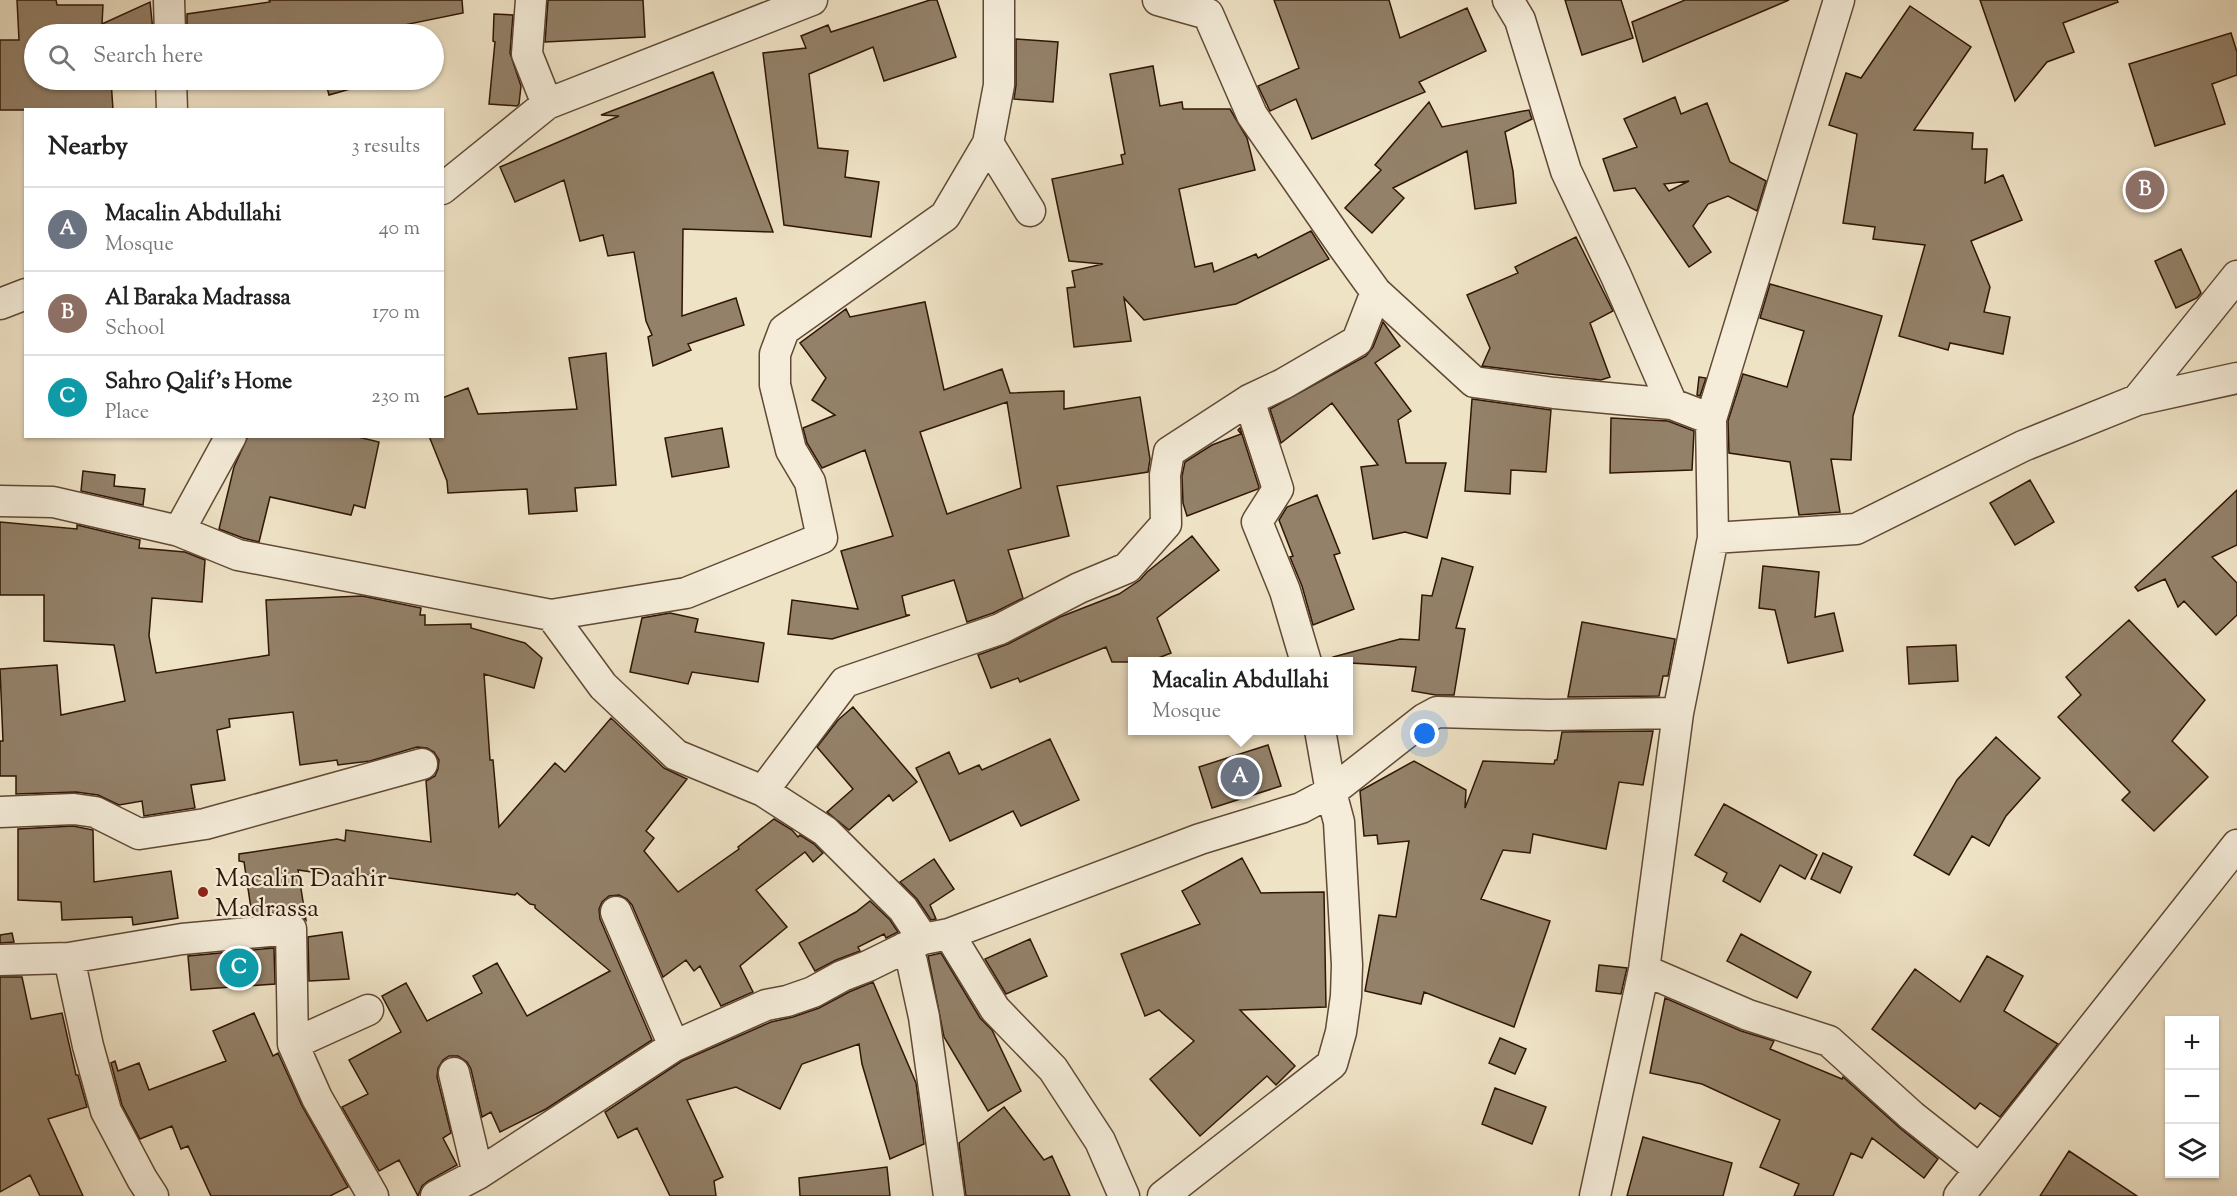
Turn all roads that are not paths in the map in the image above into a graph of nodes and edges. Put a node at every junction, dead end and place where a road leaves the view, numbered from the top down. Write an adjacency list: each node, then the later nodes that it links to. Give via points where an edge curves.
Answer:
1 (169, 0): 8 (street)
2 (531, 0): 10 (street, via 527,54)
3 (812, 0): 10 (street)
4 (999, 0): 12 (street, via 999,85)
5 (1158, 0): 16 (street, via 1208,14 1252,115)
6 (1508, 0): 22 (street, via 1520,20 1566,171)
7 (1839, 0): 23 (street)
8 (170, 24)
9 (171, 90): 11 (street)
10 (547, 104): 13 (street)
11 (172, 108)
12 (988, 143): 14 (street); 28 (street, via 945,216 784,330 775,354 775,385 791,450 810,482 822,538 686,593)
13 (444, 187)
14 (1030, 211)
15 (2237, 276): 21 (street)
16 (1376, 292): 20 (street, via 1357,341); 22 (street, via 1474,382)
17 (24, 295): 18 (street)
18 (0, 304)
19 (2237, 378): 21 (street)
20 (1249, 400): 29 (street, via 1278,489 1257,522 1285,591); 33 (street, via 1169,452 1165,475 1166,524 1127,568 1000,629 845,682)
21 (2137, 400): 27 (street, via 2023,446 1856,529)
22 (1672, 404): 23 (street)
23 (1711, 419): 27 (street)
24 (230, 438): 26 (street)
25 (0, 501): 26 (street, via 53,502)
26 (179, 531): 28 (street, via 238,555)
27 (1713, 538): 30 (street)
28 (551, 615): 33 (street, via 603,686 676,755)
29 (1305, 657)
30 (1678, 713): 34 (street, via 1437,712); 41 (street)
31 (1321, 735): 34 (street)
32 (422, 764): 35 (street, via 205,824 139,834 95,812)
33 (763, 791): 38 (street, via 825,831 903,909)
34 (1330, 792): 38 (street, via 1301,808 1200,839); 53 (street, via 1339,822 1347,965 1342,1023 1332,1064)
35 (0, 812)
36 (2235, 852): 46 (street)
37 (616, 912): 44 (street)
38 (925, 940): 44 (street, via 813,992 766,1005); 51 (street, via 912,962 924,1017); 52 (street, via 1053,1069 1100,1141)
39 (69, 958): 40 (street); 43 (street, via 182,939 291,928); 48 (street, via 106,1111)
40 (0, 960)
41 (1644, 970): 46 (street, via 1748,1015 1829,1041 1912,1116); 54 (street)
42 (368, 1010): 43 (street)
43 (293, 1044): 49 (street, via 317,1098)
44 (674, 1046): 47 (street)
45 (453, 1073): 47 (street)
46 (1979, 1169): 55 (street)
47 (478, 1174): 50 (street)
48 (153, 1196)
49 (373, 1196)
50 (436, 1196)
51 (949, 1196)
52 (1124, 1196)
53 (1163, 1196)
54 (1595, 1196)
55 (1959, 1196)

